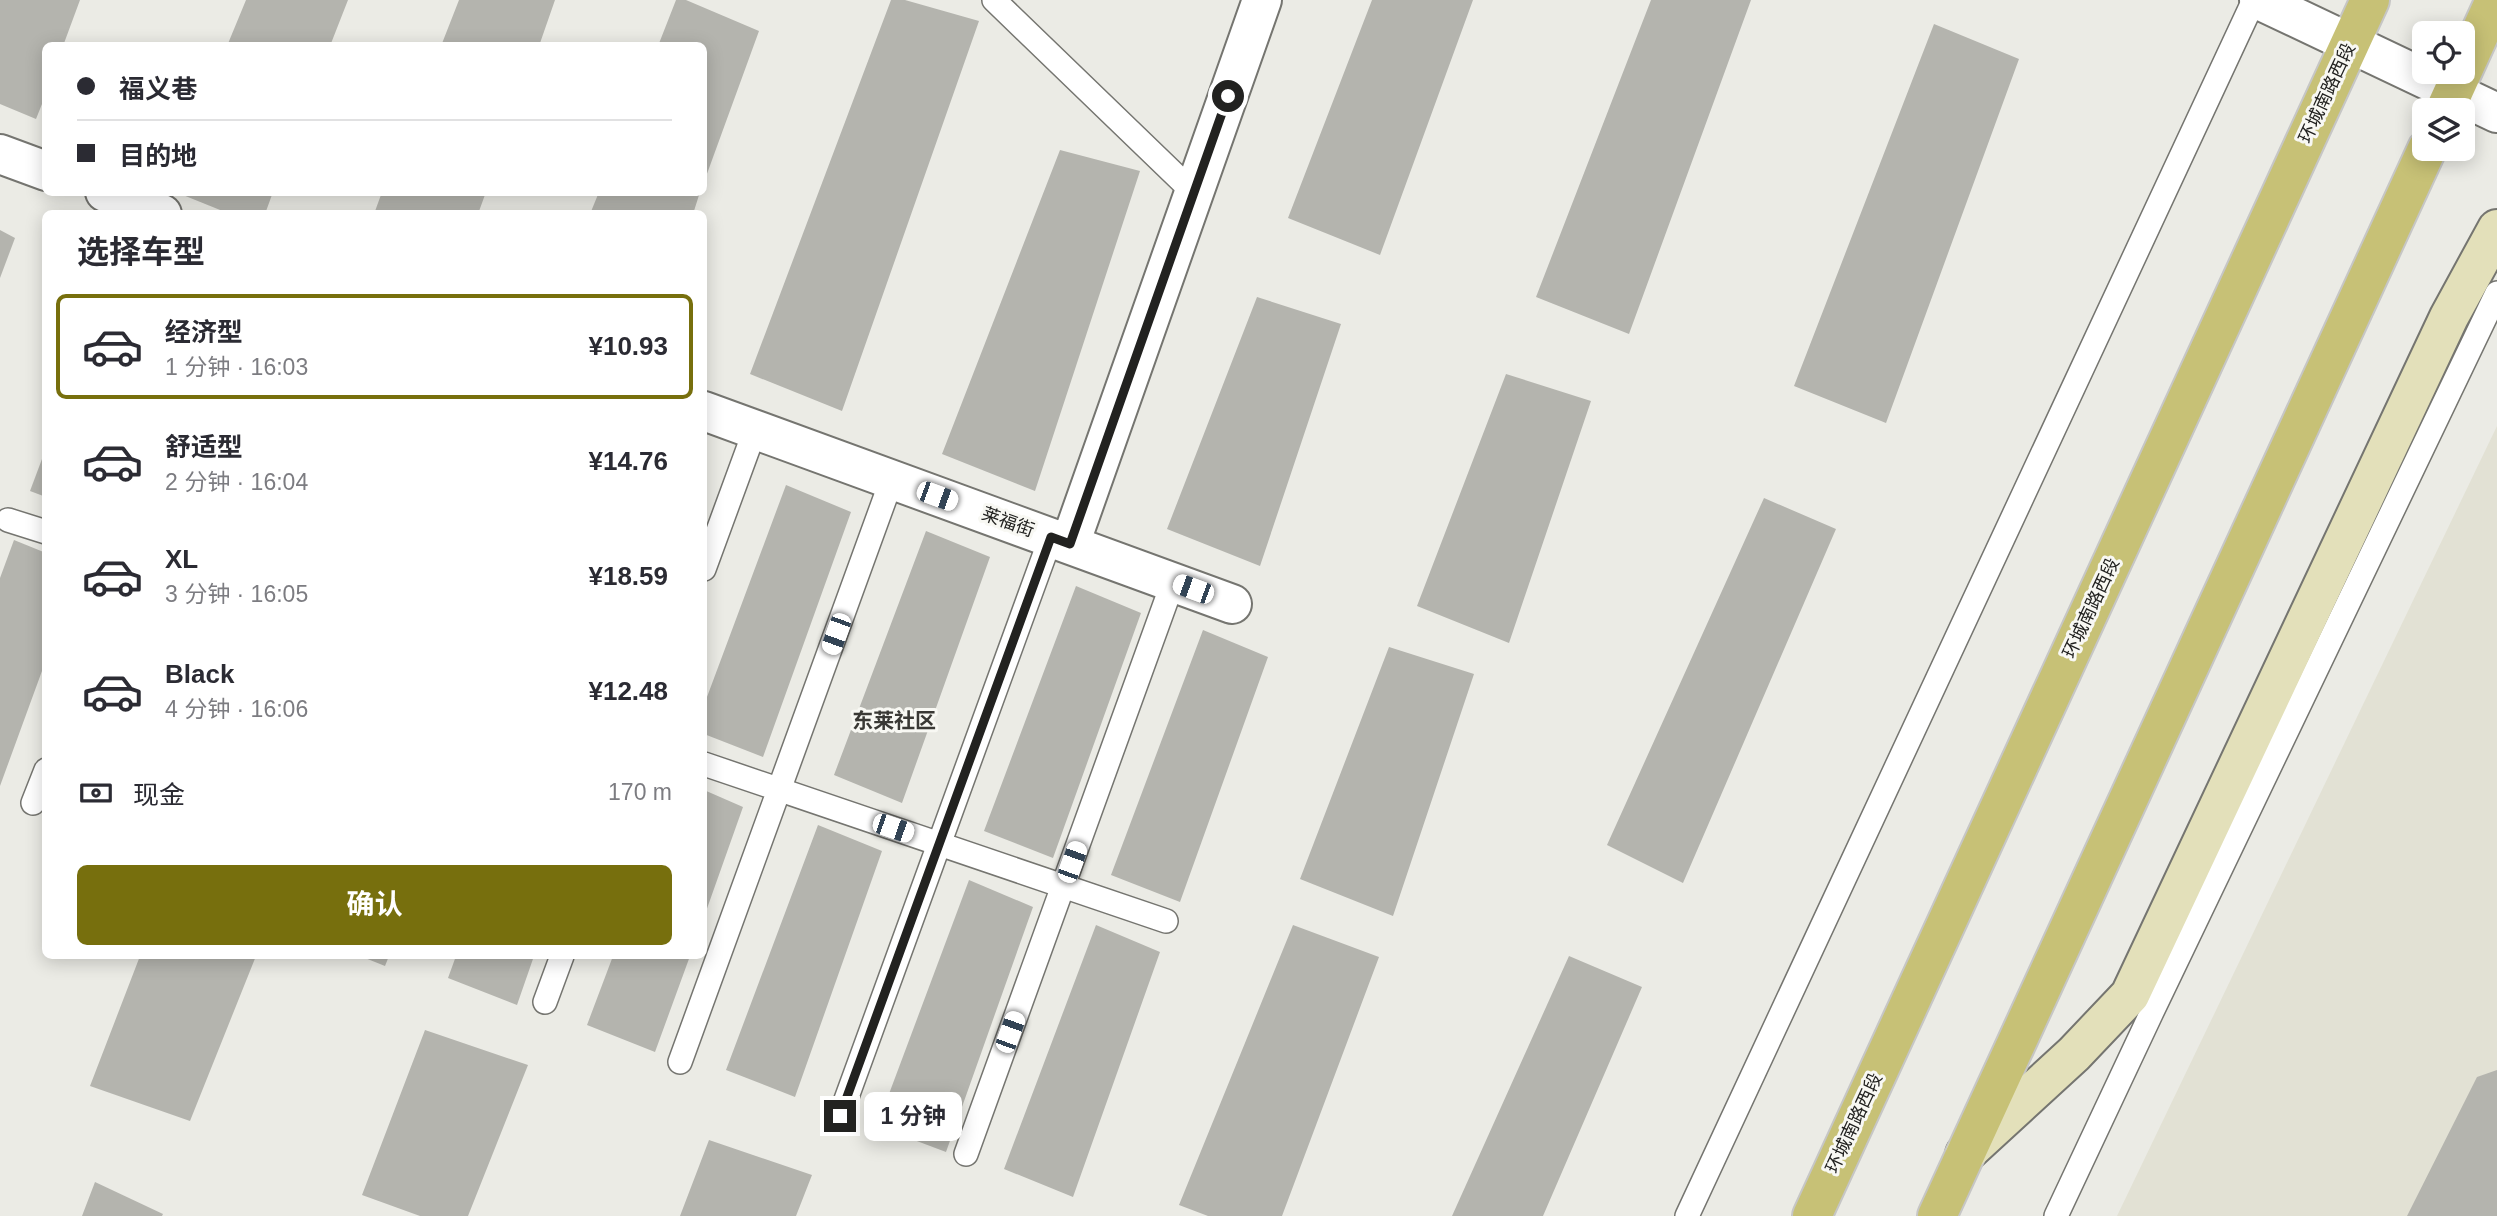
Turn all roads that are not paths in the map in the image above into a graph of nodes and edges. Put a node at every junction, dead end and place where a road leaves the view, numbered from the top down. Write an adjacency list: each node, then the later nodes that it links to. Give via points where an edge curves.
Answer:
1 (994, 0): 14 (lane)
2 (1262, 0): 14 (street)
3 (2256, 0): 6 (street); 41 (lane)
4 (2370, 0): 6 (main road, 环城南路西段)
5 (2495, 0): 8 (main road)
6 (2349, 44): 7 (street); 42 (main road, 环城南路西段)
7 (2442, 98)
8 (2451, 98)
9 (2475, 108): 10 (street)
10 (2497, 113)
11 (0, 154): 13 (street)
12 (2421, 161): 40 (main road)
13 (42, 170)
14 (1194, 193): 24 (street)
15 (115, 196): 16 (street)
16 (152, 210)
17 (2497, 229): 40 (main road, via 2449,317 2130,995 2074,1054)
18 (2497, 293): 44 (lane)
19 (707, 412): 20 (street, 莱福街)
20 (755, 430): 21 (street, 莱福街); 25 (lane)
21 (892, 479): 24 (street, 莱福街); 30 (lane)
22 (8, 520): 23 (lane)
23 (42, 531)
24 (1060, 541): 26 (street, 莱福街); 32 (lane)
25 (707, 561)
26 (1173, 582): 27 (street, 莱福街); 33 (lane)
27 (1232, 604)
28 (707, 765): 30 (lane)
29 (42, 780): 31 (lane)
30 (779, 790): 32 (lane); 37 (lane)
31 (33, 803)
32 (939, 844): 33 (lane); 38 (lane)
33 (1063, 887): 34 (lane); 39 (lane)
34 (1166, 921)
35 (561, 959): 36 (lane)
36 (545, 1002)
37 (680, 1062)
38 (840, 1116)
39 (966, 1154)
40 (1965, 1154): 43 (main road)
41 (1687, 1216)
42 (1812, 1216)
43 (1937, 1216)
44 (2056, 1216)

